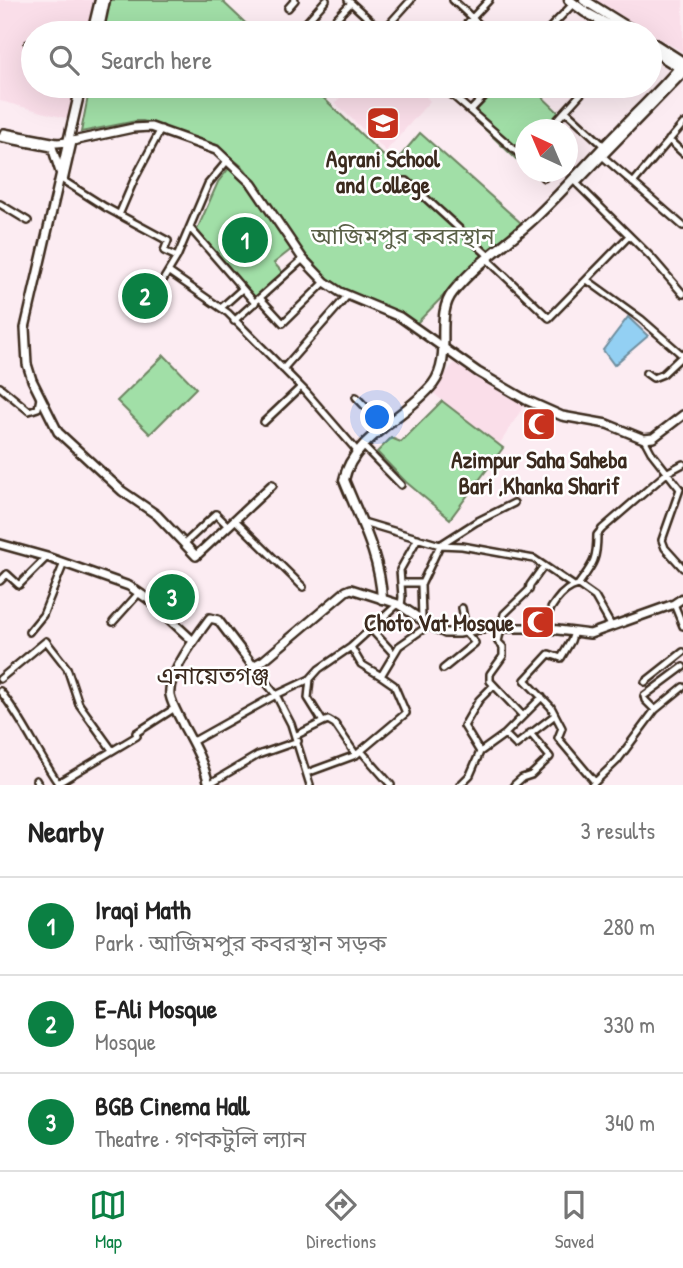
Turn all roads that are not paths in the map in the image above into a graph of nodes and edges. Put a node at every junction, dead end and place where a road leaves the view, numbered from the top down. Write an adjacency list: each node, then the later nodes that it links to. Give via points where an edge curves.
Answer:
1 (100, 0): 13 (main road)
2 (105, 0): 14 (main road)
3 (295, 0): 11 (street)
4 (324, 0): 15 (street)
5 (411, 0): 18 (street)
6 (453, 0): 12 (street)
7 (489, 0): 12 (street)
8 (584, 0): 23 (main road)
9 (350, 1): 16 (street); 17 (street)
10 (571, 2): 21 (street); 22 (main road)
11 (288, 8)
12 (472, 18): 19 (street); 20 (street)
13 (95, 21)
14 (101, 21)
15 (307, 21)
16 (332, 21)
17 (371, 21)
18 (393, 21)
19 (469, 21)
20 (475, 21)
21 (555, 21)
22 (603, 21)
23 (618, 21)
24 (662, 51): 26 (main road)
25 (662, 56): 26 (main road)
26 (682, 67): 27 (main road)
27 (662, 88)
28 (80, 98): 40 (main road)
29 (455, 98): 33 (street)
30 (482, 98): 33 (street)
31 (577, 98): 34 (street)
32 (652, 98): 42 (main road)
33 (470, 111): 41 (street)
34 (566, 111): 35 (street); 42 (street)
35 (558, 119)
36 (683, 124): 39 (street)
37 (161, 129): 40 (street, via 133,128); 44 (street, via 216,150); 52 (street)
38 (0, 134): 40 (street); 45 (street, via 52,147)
39 (669, 141): 43 (street); 50 (street)
40 (71, 142): 45 (street); 52 (street, via 64,181)
41 (515, 149)
42 (601, 151): 46 (main road); 50 (street)
43 (683, 153)
44 (228, 160): 55 (street, via 208,184); 59 (street, via 252,184)
45 (61, 176): 76 (street, via 25,328 27,364)
46 (578, 177)
47 (404, 181): 58 (street)
48 (573, 182): 58 (main road)
49 (575, 182): 56 (street)
50 (633, 183): 54 (street)
51 (0, 204): 53 (street)
52 (120, 215): 57 (street, via 169,241 164,251)
53 (28, 220)
54 (681, 221)
55 (190, 228): 57 (street); 63 (street)
56 (629, 236): 61 (street); 65 (street)
57 (177, 257): 60 (street)
58 (488, 258): 61 (street, via 548,318); 70 (main road, via 449,298)
59 (303, 259): 62 (street); 67 (street)
60 (169, 272): 64 (street); 68 (street)
61 (587, 280): 71 (street)
62 (325, 282): 66 (street); 67 (street, via 283,323)
63 (242, 289): 67 (street); 68 (street)
64 (157, 290)
65 (683, 294)
66 (348, 295): 70 (street, via 400,317); 72 (street)
67 (257, 301): 69 (street)
68 (222, 307): 69 (street)
69 (234, 321): 72 (street)
70 (446, 349): 80 (main road, via 432,386); 81 (street, via 548,411 607,424); 82 (main road, via 444,371 434,387)
71 (682, 356): 73 (street, via 658,377)
72 (283, 369): 75 (street)
73 (646, 373)
74 (0, 387): 76 (street, via 29,411 38,408)
75 (301, 387): 79 (street); 82 (street)
76 (40, 394): 93 (street, via 63,437 122,491 157,515)
77 (356, 397): 80 (street)
78 (683, 415): 81 (street, via 658,435)
79 (264, 422)
80 (385, 427): 82 (main road)
81 (644, 439): 84 (street)
82 (362, 449): 86 (street); 89 (main road, via 344,480)
83 (683, 464): 84 (street)
84 (668, 472): 98 (street, via 680,489 663,543); 102 (street, via 597,535 596,558)
85 (272, 485): 88 (street)
86 (401, 485)
87 (514, 503): 94 (street)
88 (235, 520): 90 (street); 103 (street)
89 (365, 522): 91 (street); 106 (main road)
90 (228, 526): 93 (street, via 196,556); 93 (street, via 216,514)
91 (418, 538): 94 (street); 100 (street, via 400,570)
92 (0, 544): 95 (street)
93 (184, 544)
94 (440, 545): 97 (street, via 534,559); 101 (street)
95 (47, 556): 96 (street); 99 (street, via 19,585 7,575)
96 (64, 563): 104 (street); 118 (street, via 43,614)
97 (543, 567): 102 (street); 114 (street, via 529,590 504,614)
98 (683, 568)
99 (0, 581)
100 (401, 583): 101 (street); 108 (street)
101 (422, 583): 111 (street)
102 (576, 586): 113 (street, via 594,597); 115 (street, via 556,600)
103 (303, 587)
104 (139, 593): 110 (street); 120 (street)
105 (683, 598): 107 (street)
106 (384, 600): 108 (street); 125 (street, via 346,591)
107 (674, 604): 112 (street); 113 (street)
108 (399, 605): 111 (street); 116 (street)
109 (462, 608): 117 (street)
110 (113, 622)
111 (426, 622): 117 (street, via 446,632); 122 (street)
112 (683, 626)
113 (612, 627): 119 (street, via 590,634)
114 (500, 628): 115 (street); 117 (street); 132 (street, via 498,642 504,652 490,674)
115 (542, 628): 119 (street)
116 (371, 629): 121 (street); 122 (street)
117 (468, 631): 127 (street, via 475,643)
118 (29, 632)
119 (574, 632): 136 (street, via 561,658 551,653 525,679)
120 (193, 641): 125 (street, via 210,618 218,620); 137 (street, via 172,680 169,692)
121 (351, 647): 128 (street, via 361,664); 130 (street)
122 (393, 653): 128 (street)
123 (681, 654): 124 (street); 131 (street)
124 (683, 661)
125 (253, 666): 135 (street)
126 (683, 667): 138 (street, via 644,696)
127 (443, 669)
128 (381, 676): 148 (street, via 394,685 406,713)
129 (0, 679): 146 (street, via 46,641 67,668 79,704)
130 (310, 679): 135 (street); 141 (street, via 308,698)
131 (645, 682)
132 (493, 686): 140 (street); 147 (street, via 464,726)
133 (683, 687): 138 (street)
134 (0, 691): 146 (street, via 58,783)
135 (276, 695): 144 (street); 145 (street)
136 (542, 697): 139 (street); 140 (street)
137 (175, 708): 145 (street); 146 (street)
138 (653, 713): 150 (street, via 623,755)
139 (555, 715): 142 (street); 150 (street, via 562,728 558,738)
140 (523, 716): 143 (street)
141 (323, 722): 144 (street); 148 (street, via 335,724)
142 (530, 733): 143 (street, via 516,745); 155 (street, via 550,757)
143 (505, 734): 147 (street)
144 (297, 738): 149 (street); 151 (street)
145 (192, 742): 151 (street)
146 (112, 750)
147 (480, 752): 154 (street)
148 (358, 753): 149 (street); 153 (street)
149 (307, 773): 152 (street)
150 (593, 783)
151 (209, 784)
152 (310, 785)
153 (391, 785)
154 (460, 785)
155 (514, 785)

